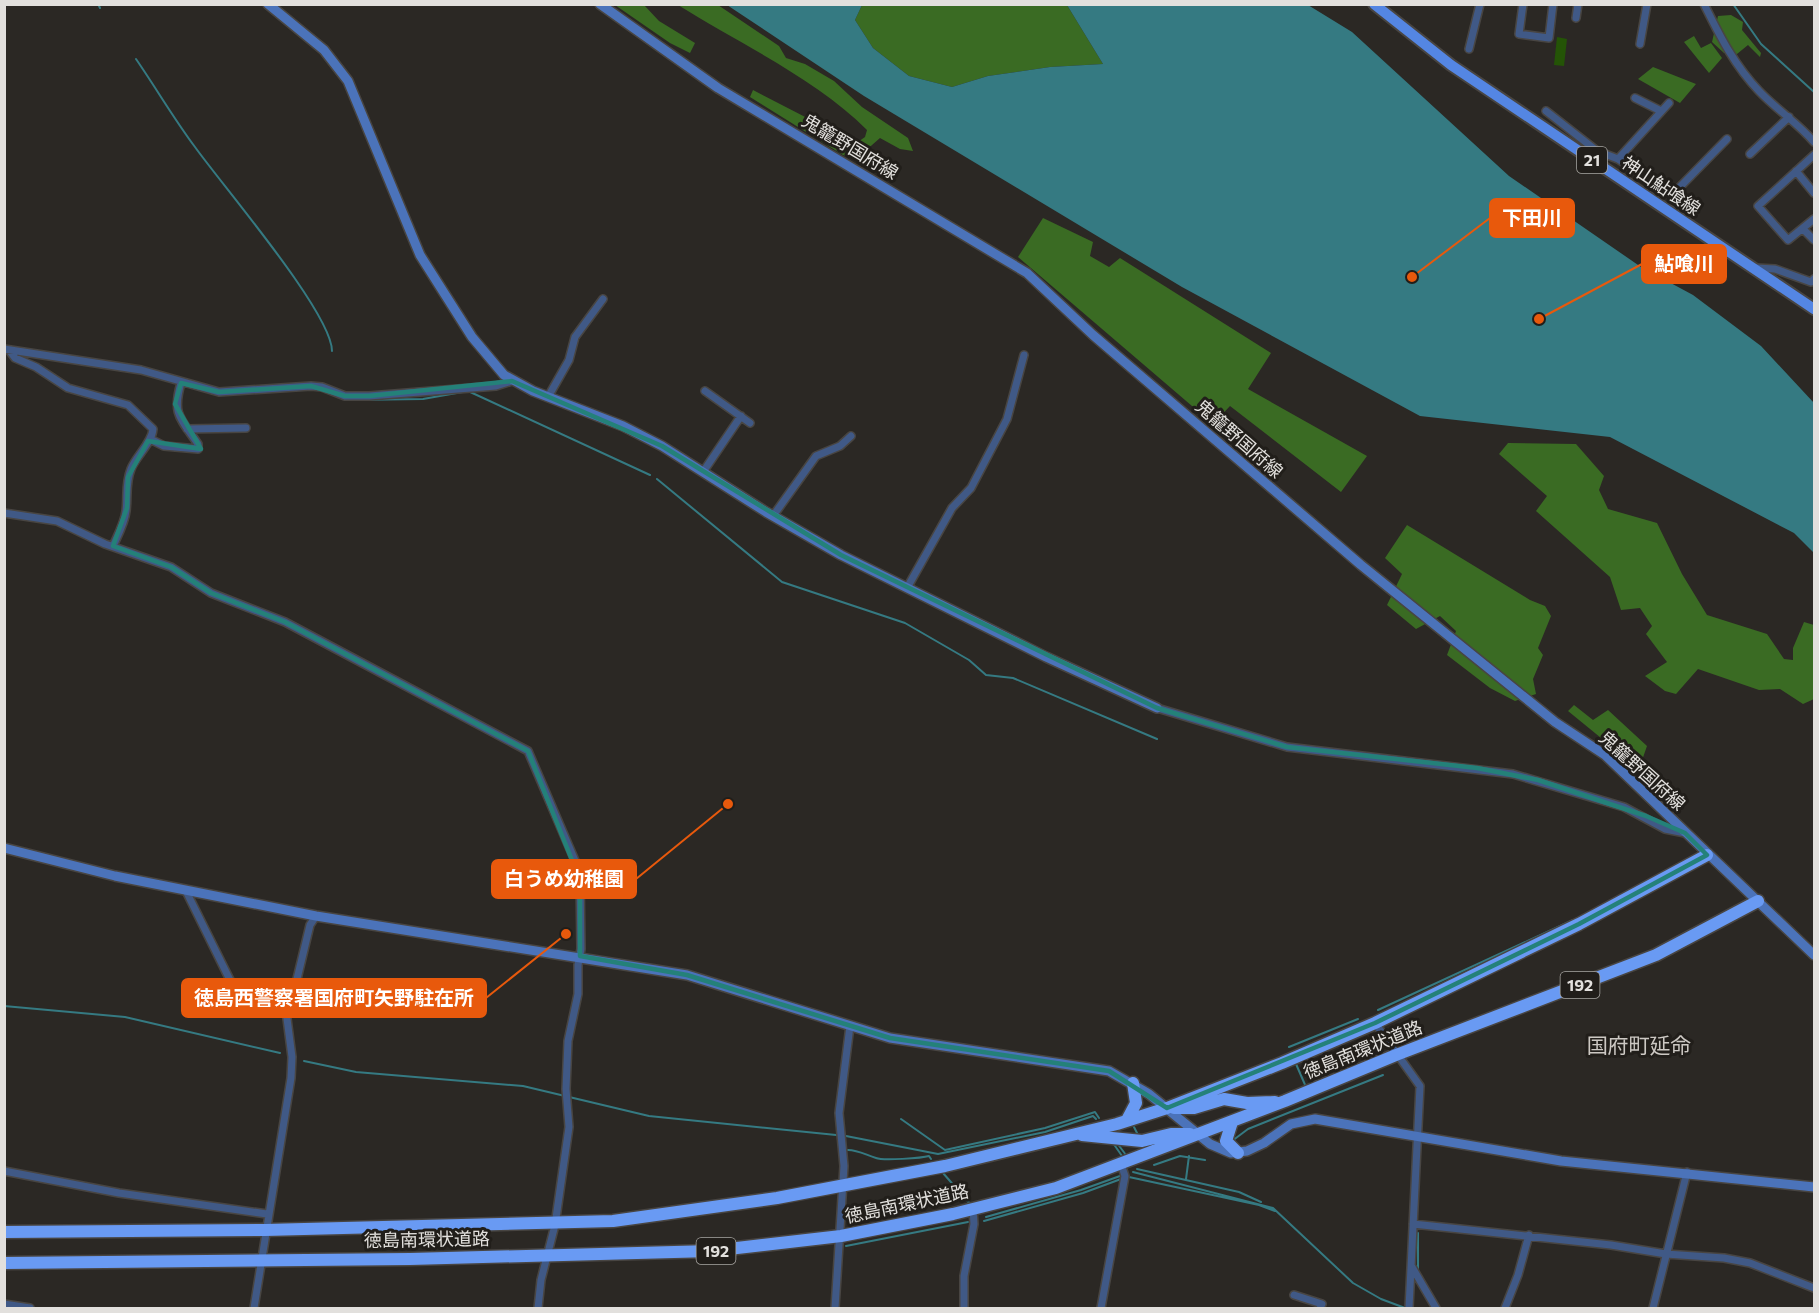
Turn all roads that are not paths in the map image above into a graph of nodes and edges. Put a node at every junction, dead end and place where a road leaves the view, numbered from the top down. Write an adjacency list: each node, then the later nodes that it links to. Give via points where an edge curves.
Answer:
1 (268, 4): 35 (street, via 324,50 348,81 420,255 486,356)
2 (600, 4): 51 (street, 鬼籠野国府線, via 718,88 1027,273 1093,335 1361,565 1555,722 1605,755)
3 (1374, 4): 21 (main road, 神山鮎喰線 / 21, via 1451,65)
4 (1480, 4): 12 (street)
5 (1523, 4): 6 (street, via 1519,34 1549,38)
6 (1553, 4)
7 (1578, 4): 10 (street)
8 (1647, 4): 11 (street)
9 (1704, 4): 17 (street, via 1728,53 1758,91)
10 (1576, 18)
11 (1640, 44)
12 (1469, 49)
13 (1635, 98): 16 (street)
14 (1669, 103): 16 (street)
15 (1546, 111): 21 (street)
16 (1661, 111): 23 (street)
17 (1789, 117): 19 (street); 20 (street)
18 (1727, 139): 23 (street, via 1673,194)
19 (1815, 142)
20 (1750, 154)
21 (1594, 155): 23 (street); 29 (main road, 神山鮎喰線 / 21)
22 (1815, 155): 24 (street)
23 (1618, 159)
24 (1796, 171): 25 (street); 27 (street, via 1758,206 1788,240)
25 (1815, 193)
26 (1815, 219): 27 (street)
27 (1803, 229): 28 (street)
28 (1815, 240)
29 (1754, 268): 30 (street, via 1776,269 1811,282); 32 (main road, 神山鮎喰線 / 21)
30 (1815, 279)
31 (603, 299): 38 (street, via 575,337 569,360)
32 (1815, 309)
33 (7, 349): 36 (street, via 141,370); 44 (street, via 15,358 69,388 128,405 149,422 153,429)
34 (1024, 355): 49 (street, via 1007,419 971,488 952,508)
35 (512, 381): 36 (street, via 496,386 369,396 345,396 311,386 219,392); 38 (street)
36 (182, 383): 42 (street, via 175,404)
37 (705, 391): 39 (street)
38 (548, 397): 45 (street, via 623,426)
39 (741, 416): 40 (street); 45 (street)
40 (750, 423)
41 (246, 428): 42 (street)
42 (188, 429): 44 (street, via 198,448 164,446)
43 (850, 436): 47 (street, via 840,446 816,456)
44 (150, 439): 48 (street, via 128,477 127,508)
45 (703, 472): 47 (street)
46 (4, 513): 48 (street, via 57,521)
47 (772, 516): 49 (street)
48 (113, 546): 58 (street, via 171,567 212,593 285,622 528,751 576,863 580,880)
49 (907, 588): 50 (street)
50 (1157, 708): 51 (street, via 1287,747 1513,774 1624,807 1665,829)
51 (1685, 833): 53 (street, 鬼籠野国府線)
52 (4, 848): 54 (street)
53 (1707, 855): 55 (street, 鬼籠野国府線); 60 (highway, 徳島南環状道路, via 1579,924)
54 (186, 891): 56 (street); 59 (street, via 230,980 242,994)
55 (1758, 901): 57 (street, 鬼籠野国府線); 62 (highway, 徳島南環状道路 / 192, via 1656,955)
56 (315, 916): 58 (street); 59 (street)
57 (1815, 955)
58 (580, 956): 61 (street, via 687,975); 80 (street, via 578,994 568,1041 569,1127)
59 (286, 1011): 78 (street, via 291,1078)
60 (1375, 1023): 62 (street); 65 (highway, 徳島南環状道路)
61 (850, 1026): 63 (street, via 890,1038 1109,1071); 75 (street, via 839,1113)
62 (1396, 1055): 64 (highway, 徳島南環状道路 / 192); 70 (street, via 1420,1086)
63 (1134, 1083): 65 (street); 66 (highway, via 1136,1103)
64 (1285, 1101): 65 (highway, via 1247,1103 1224,1099 1194,1108); 67 (highway, 徳島南環状道路 / 192)
65 (1167, 1108): 66 (highway, 徳島南環状道路); 68 (street)
66 (1126, 1120): 69 (highway, 徳島南環状道路)
67 (1232, 1122): 68 (highway, 徳島南環状道路 / 192); 71 (highway, via 1226,1141)
68 (1198, 1134): 69 (highway, via 1171,1134 1142,1141); 71 (street, via 1221,1151); 72 (highway, 徳島南環状道路 / 192)
69 (1072, 1135): 75 (highway, 徳島南環状道路, via 945,1166)
70 (1416, 1137): 71 (street, via 1315,1119 1291,1124 1264,1143); 74 (street, via 1561,1161); 79 (street)
71 (1238, 1153)
72 (1121, 1164): 77 (highway, 徳島南環状道路 / 192, via 1056,1188); 98 (street, via 1125,1176)
73 (4, 1171): 78 (street, via 119,1193)
74 (1687, 1172): 76 (street); 85 (street)
75 (842, 1185): 80 (highway, 徳島南環状道路, via 706,1209); 84 (street)
76 (1815, 1187)
77 (973, 1209): 84 (highway, 徳島南環状道路 / 192); 97 (street)
78 (267, 1214): 81 (street)
79 (1413, 1224): 83 (street); 89 (street)
80 (555, 1225): 81 (highway, 徳島南環状道路); 86 (street)
81 (265, 1230): 82 (highway, 徳島南環状道路); 87 (street)
82 (4, 1232)
83 (1529, 1235): 85 (street); 102 (street)
84 (841, 1236): 86 (highway, 徳島南環状道路 / 192, via 711,1251); 96 (street)
85 (1666, 1254): 90 (street, via 1750,1263); 103 (street)
86 (546, 1255): 87 (highway, 徳島南環状道路 / 192); 95 (street)
87 (261, 1261): 88 (highway, 徳島南環状道路 / 192); 94 (street)
88 (4, 1263)
89 (1412, 1267): 100 (street); 101 (street)
90 (1815, 1288)
91 (1294, 1295): 99 (street, via 1322,1304)
92 (4, 1304): 93 (street)
93 (30, 1308)
94 (254, 1308)
95 (538, 1308)
96 (835, 1308)
97 (964, 1308)
98 (1101, 1308)
99 (1320, 1308)
100 (1409, 1308)
101 (1436, 1308)
102 (1504, 1308)
103 (1653, 1308)

